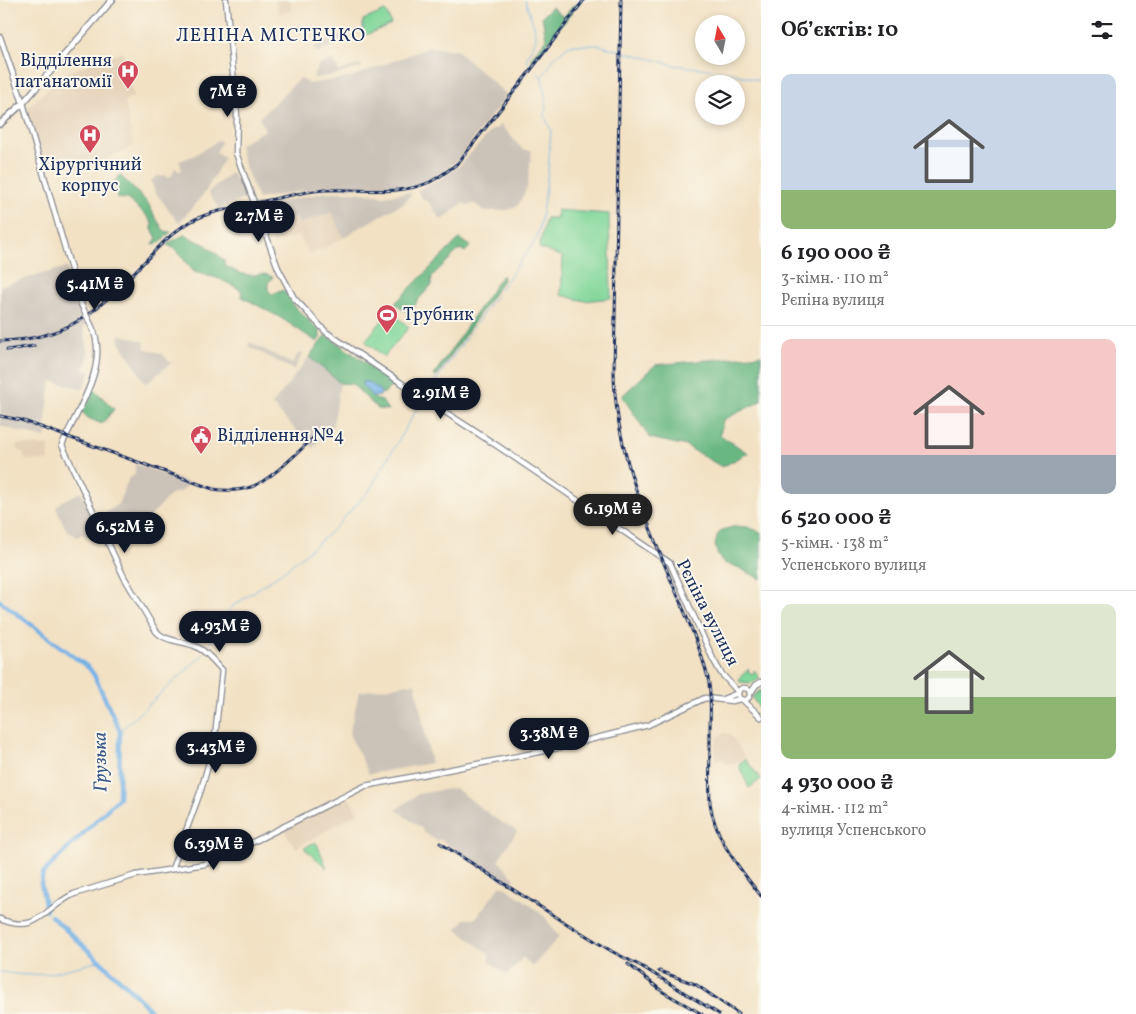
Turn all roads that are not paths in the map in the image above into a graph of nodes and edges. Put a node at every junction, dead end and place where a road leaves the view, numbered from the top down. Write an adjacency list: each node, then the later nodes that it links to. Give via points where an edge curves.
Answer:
1 (226, 0): 6 (street, Рєпіна вулиця, via 237,114 236,153 284,281 294,298 326,332 670,564 713,658)
2 (109, 1): 4 (main road)
3 (0, 38): 4 (street)
4 (23, 103): 5 (main road); 14 (street, bridge, via 81,304 97,336 95,369 62,445 124,577 156,631 164,637 200,649 221,669 210,759)
5 (0, 124)
6 (728, 681): 8 (street); 9 (street, Рєпіна вулиця)
7 (759, 684): 8 (street); 10 (street)
8 (744, 687): 9 (street); 10 (street)
9 (738, 693): 11 (street); 12 (street)
10 (750, 696): 11 (street); 13 (street)
11 (741, 699): 12 (street); 13 (street)
12 (722, 700): 16 (street, via 705,698 648,725 574,744 357,788 227,855 205,864)
13 (760, 716)
14 (174, 862): 15 (street); 16 (street)
15 (172, 869): 16 (street); 17 (street, via 136,875 74,894 29,924 16,925)
16 (178, 869)
17 (0, 919)

